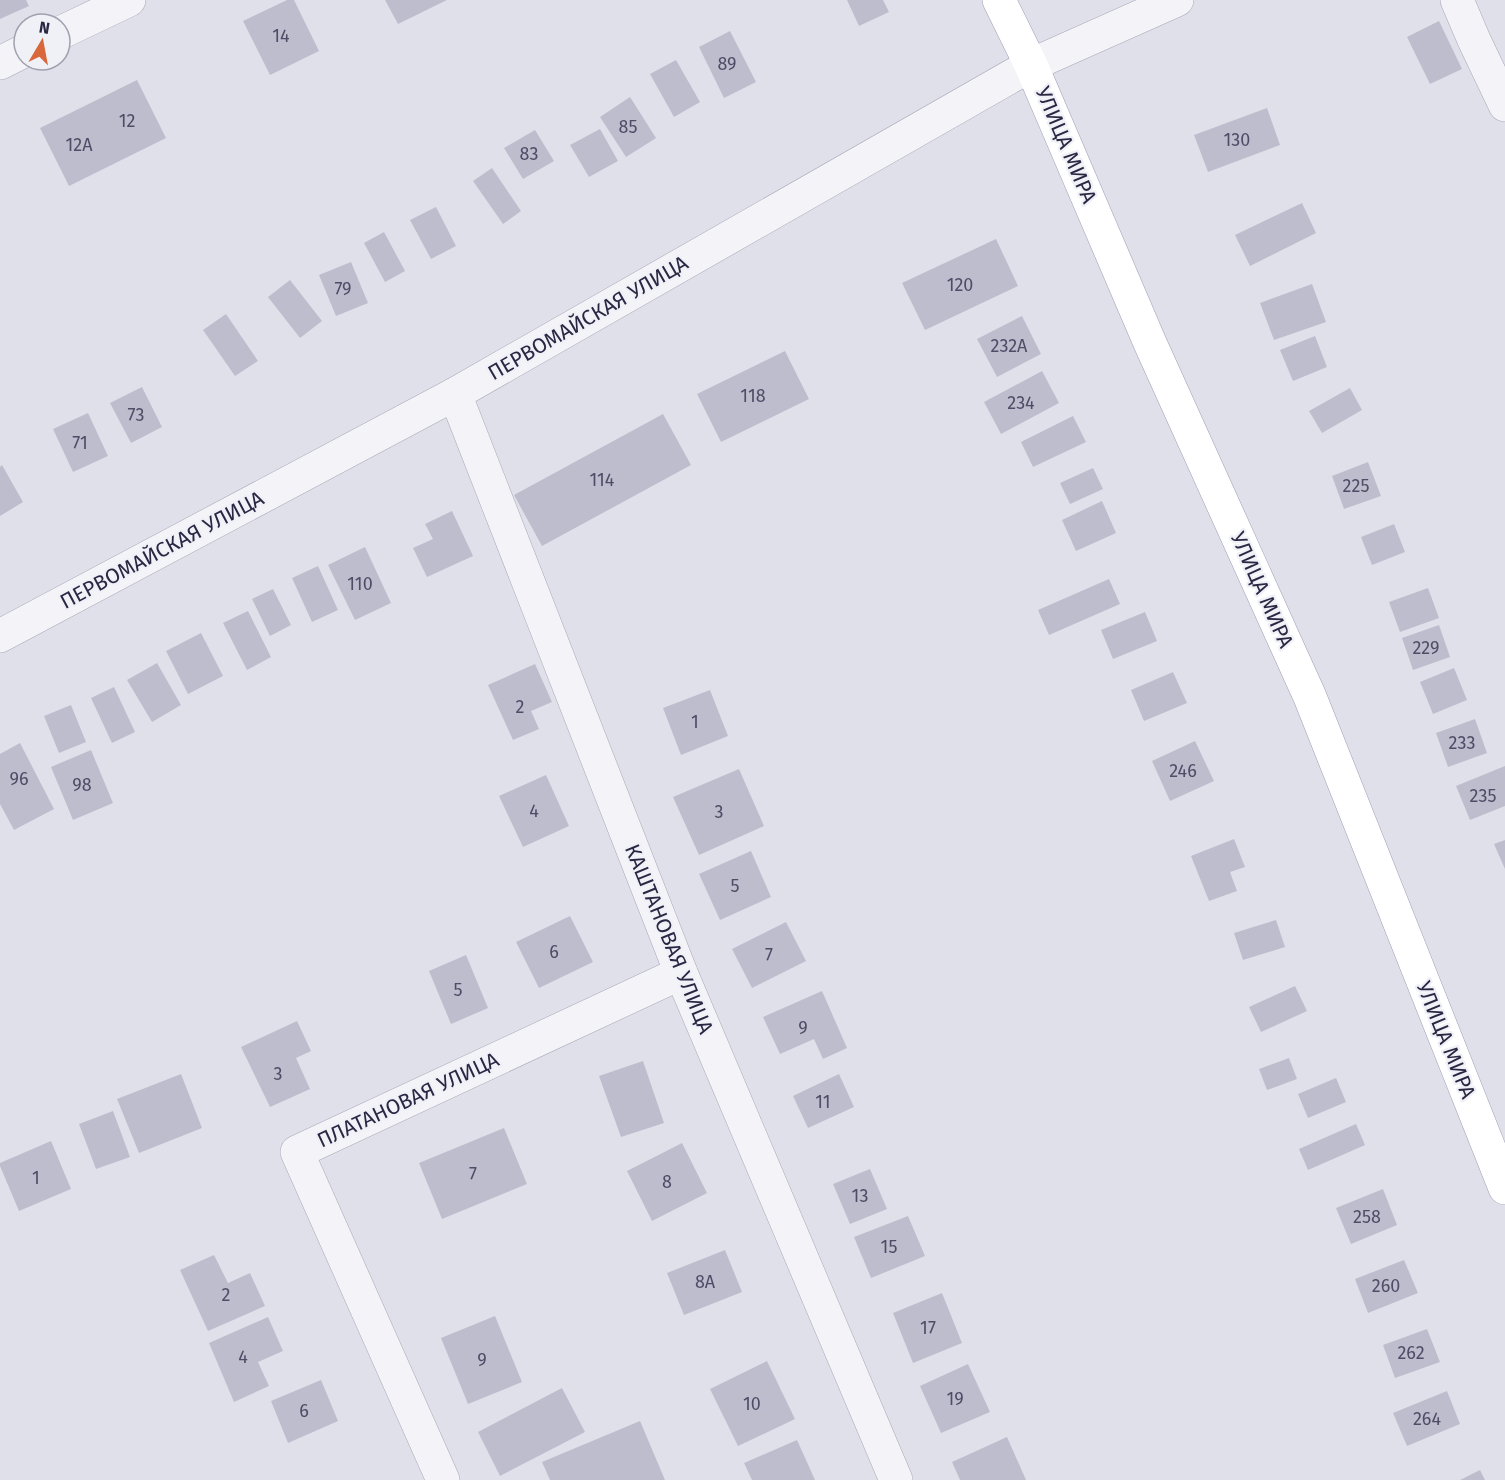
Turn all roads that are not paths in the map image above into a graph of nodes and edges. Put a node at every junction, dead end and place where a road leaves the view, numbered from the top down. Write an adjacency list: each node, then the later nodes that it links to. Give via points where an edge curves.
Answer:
1 (129, 0): 5 (street)
2 (999, 0): 6 (main road, УЛИЦА МИРА)
3 (1177, 0): 6 (street, ПЕРВОМАЙСКАЯ УЛИЦА)
4 (1457, 0): 7 (street)
5 (72, 27)
6 (1031, 65): 8 (street, ПЕРВОМАЙСКАЯ УЛИЦА); 11 (main road, УЛИЦА МИРА, via 1150,343 1310,697)
7 (1505, 105)
8 (455, 393): 9 (street, ПЕРВОМАЙСКАЯ УЛИЦА); 10 (street, КАШТАНОВАЯ УЛИЦА)
9 (0, 636)
10 (681, 972): 12 (street, ПЛАТАНОВАЯ УЛИЦА, via 297,1152); 13 (street, КАШТАНОВАЯ УЛИЦА)
11 (1505, 1188)
12 (443, 1480)
13 (896, 1480)

